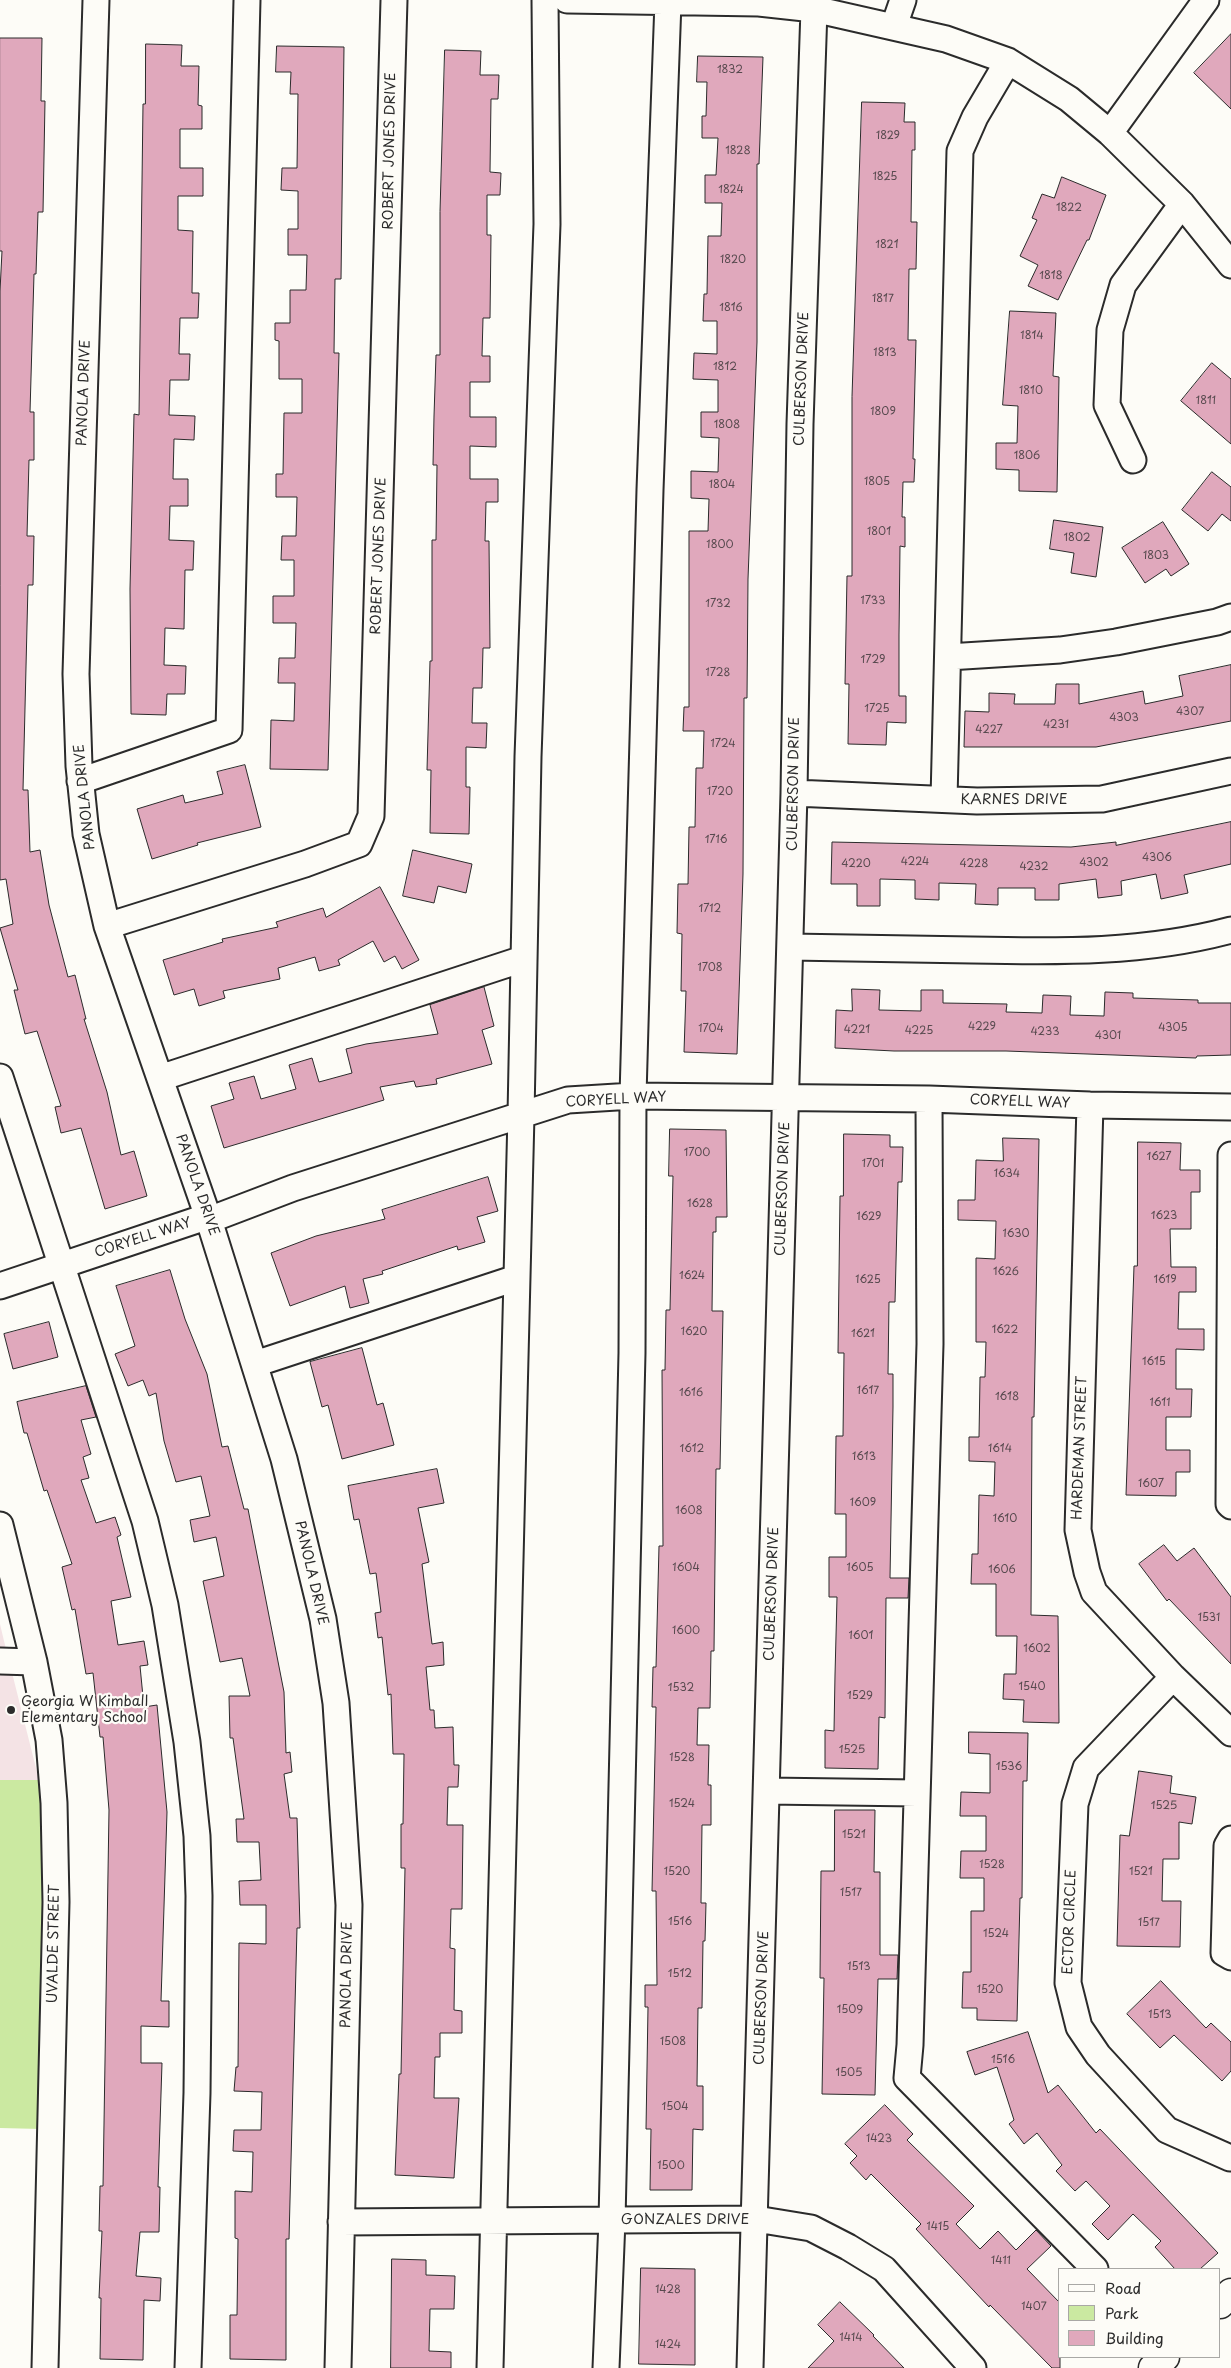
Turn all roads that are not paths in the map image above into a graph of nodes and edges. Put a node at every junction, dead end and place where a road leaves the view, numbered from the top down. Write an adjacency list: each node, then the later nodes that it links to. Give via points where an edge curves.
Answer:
1 (96, 0): 20 (street, PANOLA DRIVE, via 76,674)
2 (247, 0): 20 (street, via 229,730)
3 (394, 0): 23 (street, ROBERT JONES DRIVE, via 371,816 359,844)
4 (545, 0): 26 (street, via 547,224)
5 (567, 0): 8 (street)
6 (903, 0): 11 (street)
7 (1206, 0): 13 (street)
8 (668, 2): 9 (street); 29 (street)
9 (734, 2): 10 (street)
10 (814, 9): 11 (street); 21 (street, CULBERSON DRIVE, via 800,424)
11 (894, 26): 12 (street, via 946,39)
12 (1008, 61): 13 (street, via 1069,99); 18 (street, via 960,151)
13 (1110, 133): 14 (street)
14 (1182, 204): 15 (street); 16 (street, via 1123,286 1110,330 1107,405)
15 (1231, 265)
16 (1132, 460)
17 (1231, 617): 18 (street, via 1116,642 1060,650)
18 (948, 657): 22 (street)
19 (1231, 771): 22 (street, KARNES DRIVE, via 1102,799)
20 (80, 781): 23 (street, PANOLA DRIVE, via 86,834)
21 (794, 793): 22 (street, KARNES DRIVE); 25 (street, CULBERSON DRIVE)
22 (944, 799)
23 (107, 926): 28 (street, PANOLA DRIVE)
24 (1231, 930): 25 (street, via 1144,946 1074,952)
25 (790, 947): 30 (street, CULBERSON DRIVE)
26 (523, 959): 28 (street); 34 (street)
27 (0, 1076): 37 (street)
28 (160, 1078): 36 (street, PANOLA DRIVE)
29 (633, 1096): 30 (street, CORYELL WAY); 34 (street, CORYELL WAY, via 568,1100); 53 (street, via 632,1353)
30 (785, 1099): 31 (street, CORYELL WAY); 47 (street, CULBERSON DRIVE)
31 (929, 1099): 32 (street, CORYELL WAY); 48 (street, via 930,1344)
32 (1090, 1105): 33 (street, CORYELL WAY); 45 (street, HARDEMAN STREET, via 1078,1530 1086,1572 1094,1592)
33 (1231, 1107)
34 (521, 1115): 36 (street, CORYELL WAY, via 293,1188); 38 (street)
35 (1231, 1155): 41 (street)
36 (209, 1220): 37 (street, CORYELL WAY, via 202,1218); 40 (street, PANOLA DRIVE)
37 (62, 1265): 39 (street, CORYELL WAY); 61 (street, via 147,1530 166,1615 198,1836 197,2093)
38 (516, 1278): 40 (street); 54 (street)
39 (0, 1286)
40 (255, 1364): 55 (street, PANOLA DRIVE, via 284,1459 323,1619 336,1703 349,1906)
41 (1231, 1506)
42 (0, 1526): 44 (street, UVALDE STREET)
43 (0, 1661): 44 (street)
44 (34, 1662): 60 (street, UVALDE STREET, via 49,1740 56,1902)
45 (1174, 1677): 46 (street, HARDEMAN STREET); 51 (street, ECTOR CIRCLE, via 1086,1768 1075,1804 1068,1983 1079,2027 1098,2055 1167,2130)
46 (1231, 1733)
47 (767, 1791): 48 (street); 52 (street, CULBERSON DRIVE)
48 (917, 1793): 56 (street, via 907,2078)
49 (1231, 1839): 50 (street, via 1227,1846 1224,1953)
50 (1231, 1957)
51 (1230, 2158)
52 (756, 2219): 53 (street, GONZALES DRIVE); 65 (street, CULBERSON DRIVE); 66 (street, GONZALES DRIVE, via 811,2228 884,2269)
53 (612, 2220): 54 (street, GONZALES DRIVE); 64 (street)
54 (494, 2221): 55 (street, GONZALES DRIVE); 63 (street)
55 (341, 2222): 62 (street, PANOLA DRIVE)
56 (1093, 2268)
57 (1231, 2294): 58 (main road)
58 (1221, 2303)
59 (1164, 2358): 67 (main road)
60 (45, 2368)
61 (188, 2368)
62 (338, 2368)
63 (490, 2368)
64 (606, 2368)
65 (750, 2368)
66 (973, 2368)
67 (1153, 2368)

